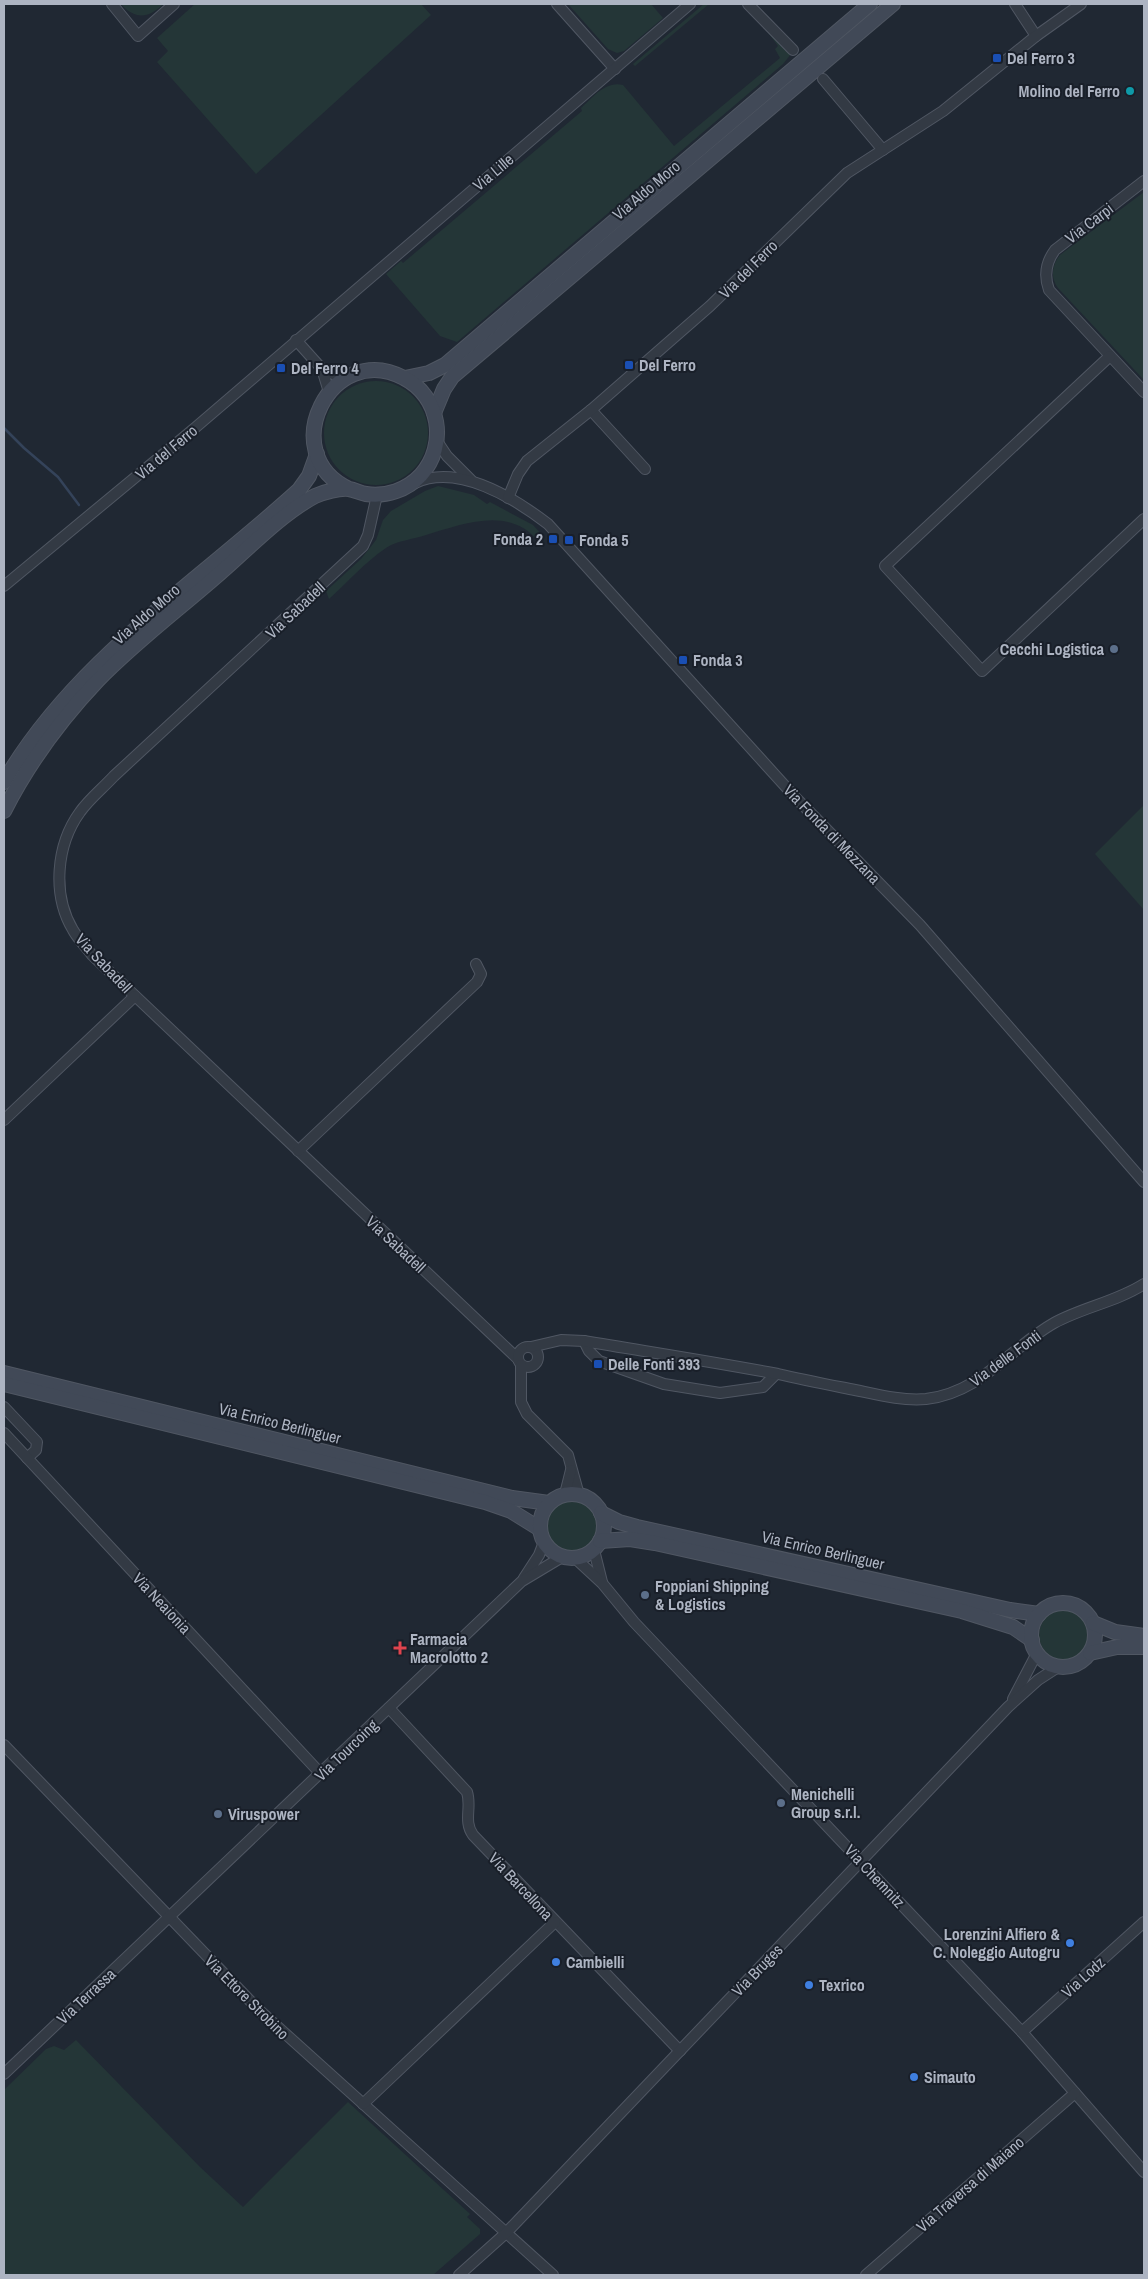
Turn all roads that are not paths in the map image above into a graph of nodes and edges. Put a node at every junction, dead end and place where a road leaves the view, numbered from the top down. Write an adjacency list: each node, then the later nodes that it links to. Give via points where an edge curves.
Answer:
1 (112, 4): 2 (street, via 138,36)
2 (174, 4)
3 (557, 4): 12 (street)
4 (690, 4): 12 (street, Via Lille)
5 (748, 4): 11 (street)
6 (870, 4): 19 (main road, Via Aldo Moro, via 445,365 429,373)
7 (893, 4): 24 (main road, Via Aldo Moro, via 452,377)
8 (1015, 4): 10 (street)
9 (1082, 4): 10 (street, Via del Ferro)
10 (1036, 36): 14 (street, Via del Ferro, via 943,111)
11 (793, 50)
12 (615, 69): 16 (street, Via Lille)
13 (822, 79): 14 (street)
14 (883, 150): 23 (street, Via del Ferro, via 847,173 716,301)
15 (1144, 181): 17 (street, Via Carpi, via 1055,250 1046,273 1049,290)
16 (296, 340): 18 (street); 34 (street, Via del Ferro)
17 (1110, 356): 22 (street); 33 (street, via 885,566 982,671)
18 (322, 370): 20 (street); 21 (street)
19 (405, 378): 20 (main road, Via Aldo Moro, via 372,371); 24 (main road, Via Aldo Moro, via 420,390)
20 (344, 379): 21 (main road, Via Aldo Moro)
21 (329, 392): 26 (main road, Via Aldo Moro, via 315,419)
22 (1144, 392)
23 (591, 410): 27 (street); 32 (street, Via del Ferro, via 527,461)
24 (434, 412): 25 (main road, Via Aldo Moro)
25 (437, 441): 28 (street, via 447,456); 29 (main road, Via Aldo Moro, via 427,467)
26 (317, 454): 30 (main road, Via Aldo Moro, via 333,479); 35 (main road, Via Aldo Moro, via 309,476 299,490 90,672 53,711)
27 (645, 469)
28 (474, 482): 29 (street, via 445,476 426,478); 32 (street)
29 (407, 486): 31 (main road, Via Aldo Moro)
30 (349, 489): 31 (main road, Via Aldo Moro); 36 (main road, Via Aldo Moro, via 320,494 299,507 98,680 64,719 20,779)
31 (378, 495): 38 (street, Via Sabadell, via 363,546 114,776 80,812 68,833 59,881 62,902 73,929 92,955)
32 (508, 498): 41 (street, Via Fonda di Mezzana, via 548,524 796,797 920,925)
33 (1144, 519)
34 (4, 586)
35 (4, 782)
36 (4, 811)
37 (476, 964): 40 (street, via 480,974 477,982)
38 (135, 996): 39 (street); 40 (street, Via Sabadell)
39 (4, 1120)
40 (298, 1151): 45 (street, Via Sabadell)
41 (1143, 1179)
42 (1144, 1276): 43 (street, Via delle Fonti)
43 (1142, 1286): 49 (street, Via delle Fonti, via 1056,1322 1031,1337 980,1379 927,1399 897,1399)
44 (584, 1341): 46 (street, Via delle Fonti, via 569,1339); 49 (street, Via delle Fonti); 49 (street, via 599,1361 664,1384 720,1393 763,1387)
45 (503, 1344): 46 (street); 47 (street, Via Sabadell)
46 (530, 1350): 47 (street, via 518,1352); 47 (street, via 536,1362)
47 (523, 1364): 54 (street, via 521,1402 524,1410 565,1452 572,1469)
48 (4, 1373): 55 (main road, Via Enrico Berlinguer, via 512,1498)
49 (776, 1374)
50 (4, 1384): 57 (main road, Via Enrico Berlinguer, via 485,1502 511,1511)
51 (4, 1407): 53 (street, via 36,1442 36,1450)
52 (4, 1433): 53 (street, Via Neaionia)
53 (27, 1458): 74 (street, Via Neaionia)
54 (572, 1495): 55 (main road); 56 (main road, Via Enrico Berlinguer, via 592,1501)
55 (549, 1503): 57 (main road, via 542,1515)
56 (601, 1513): 59 (main road, via 604,1527); 63 (main road, Via Enrico Berlinguer, via 637,1527)
57 (540, 1529): 58 (main road)
58 (544, 1542): 60 (main road, via 554,1553); 61 (street, Via Tourcoing)
59 (597, 1546): 60 (main road, Via Enrico Berlinguer, via 585,1556); 62 (street, Via Chemnitz); 66 (main road, Via Enrico Berlinguer, via 630,1539 655,1543 962,1611 1013,1628)
60 (568, 1557): 61 (street, Via Tourcoing); 62 (street, Via Chemnitz)
61 (522, 1581): 72 (street, Via Tourcoing)
62 (602, 1583): 75 (street, Via Chemnitz, via 634,1622)
63 (1039, 1614): 64 (main road, via 1056,1604 1071,1604 1084,1611); 66 (main road, via 1033,1625)
64 (1093, 1623): 65 (main road, via 1115,1632); 68 (main road, via 1095,1641)
65 (1144, 1636)
66 (1032, 1640): 69 (main road)
67 (1144, 1647): 68 (main road)
68 (1090, 1652): 70 (main road, via 1078,1664)
69 (1037, 1653): 70 (main road, via 1045,1662); 71 (street, Via Bruges)
70 (1058, 1667): 71 (street, Via Bruges)
71 (1008, 1707): 75 (street, Via Bruges)
72 (389, 1708): 74 (street, Via Tourcoing); 77 (street, Via Barcellona, via 464,1787 469,1797 467,1817 470,1830)
73 (4, 1745): 76 (street, Via Ettore Strobino)
74 (321, 1774): 76 (street, Via Tourcoing)
75 (861, 1862): 79 (street, Via Chemnitz); 80 (street, Via Bruges)
76 (169, 1918): 81 (street, Via Terrassa); 83 (street, Via Ettore Strobino, via 259,2010)
77 (555, 1922): 80 (street, Via Barcellona); 83 (street)
78 (1144, 1922): 79 (street, Via Lodz)
79 (1022, 2032): 82 (street, Via Chemnitz)
80 (680, 2051): 85 (street, Via Bruges)
81 (4, 2074)
82 (1075, 2093): 84 (street, Via Chemnitz); 88 (street, Via Traversa di Maiano)
83 (363, 2104): 85 (street, Via Ettore Strobino)
84 (1144, 2172)
85 (506, 2233): 86 (street, Via Bruges); 87 (street, Via Ettore Strobino)
86 (459, 2275)
87 (553, 2275)
88 (866, 2275)

